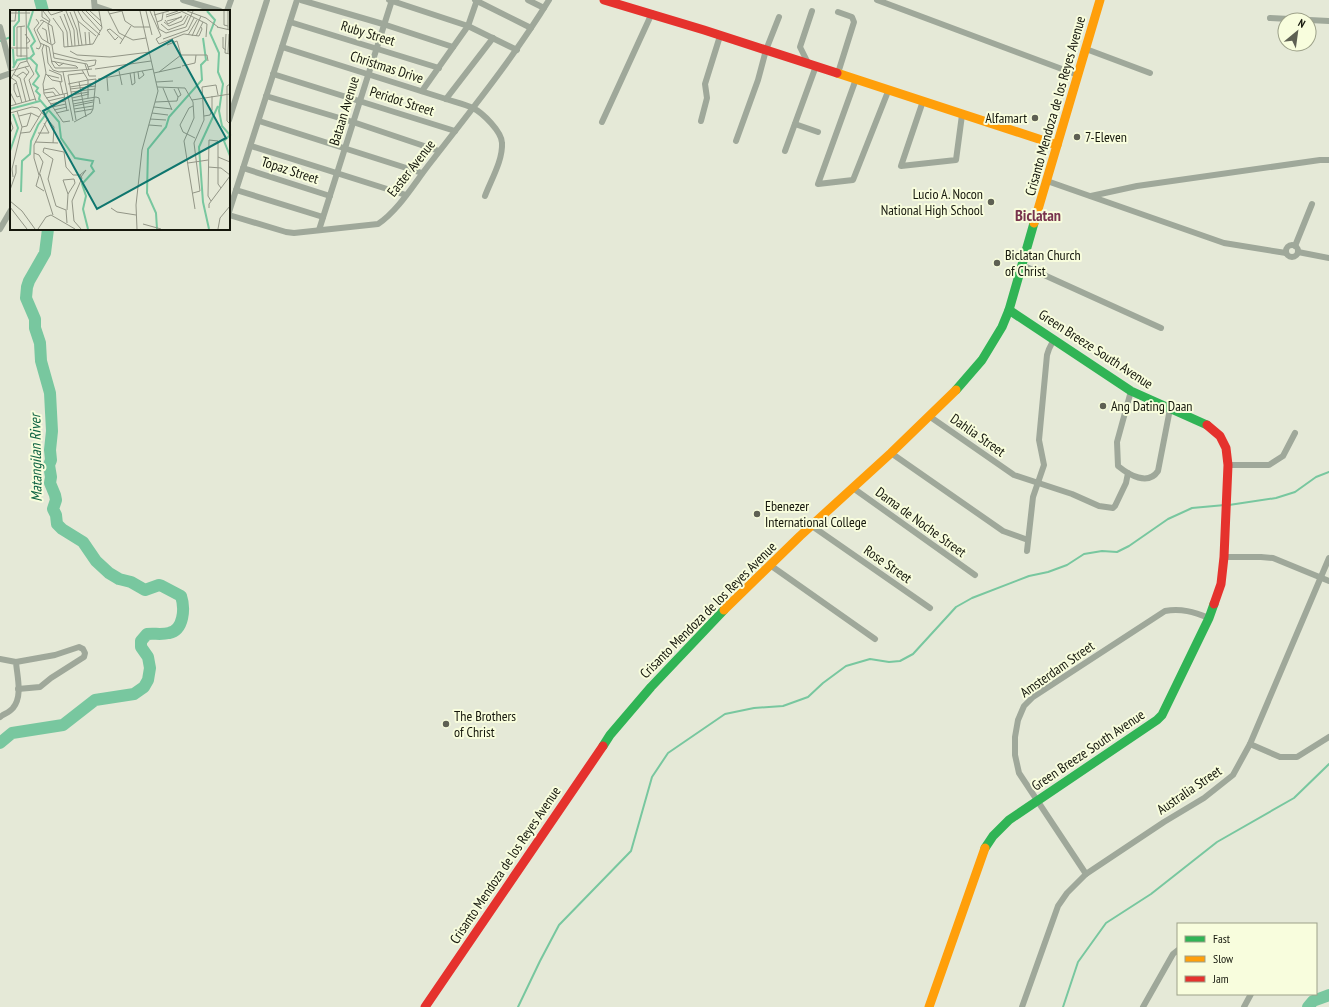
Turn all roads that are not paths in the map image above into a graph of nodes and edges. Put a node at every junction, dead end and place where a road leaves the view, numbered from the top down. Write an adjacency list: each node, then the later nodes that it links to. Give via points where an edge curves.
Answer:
1 (183, 0): 16 (street)
2 (231, 0): 17 (street)
3 (268, 0): 55 (street)
4 (297, 0): 24 (street)
5 (301, 0): 25 (street)
6 (390, 0): 25 (street, Bataan Avenue); 26 (street)
7 (476, 0): 26 (street); 27 (street)
8 (528, 0): 14 (street)
9 (549, 0): 14 (street, Easter Avenue)
10 (604, 0): 20 (street)
11 (876, 0): 45 (street)
12 (1100, 0): 34 (street, Crisanto Mendoza de los Reyes Avenue)
13 (95, 6): 15 (street)
14 (544, 8): 27 (street, Easter Avenue)
15 (107, 10)
16 (217, 10)
17 (227, 10)
18 (812, 11): 38 (street, via 800,47)
19 (838, 12): 42 (street, via 852,17 854,22)
20 (652, 13): 29 (street); 60 (street)
21 (779, 17): 36 (street)
22 (1270, 18): 23 (street)
23 (1329, 21)
24 (290, 22): 31 (street); 32 (street, Ruby Street)
25 (383, 24): 32 (street, Bataan Avenue); 33 (street)
26 (468, 26): 30 (street); 33 (street)
27 (531, 28): 35 (street, Easter Avenue)
28 (1, 29): 37 (street)
29 (720, 36): 36 (street); 58 (street, via 705,84 707,98)
30 (493, 38): 35 (street); 51 (street)
31 (282, 47): 41 (street, Christmas Drive); 44 (street)
32 (376, 48): 39 (street, Ruby Street); 41 (street, Bataan Avenue)
33 (453, 48): 39 (street)
34 (1086, 49): 43 (street); 45 (street, Crisanto Mendoza de los Reyes Avenue)
35 (516, 50): 54 (street, Easter Avenue)
36 (766, 50): 38 (street); 64 (street)
37 (10, 65)
38 (812, 65): 42 (street); 61 (street)
39 (439, 68): 49 (street)
40 (10, 72): 46 (street)
41 (368, 73): 49 (street, Christmas Drive); 52 (street, Bataan Avenue)
42 (838, 73): 47 (street)
43 (1150, 73)
44 (273, 74): 50 (street); 52 (street, Peridot Street)
45 (1078, 75): 65 (street, Crisanto Mendoza de los Reyes Avenue)
46 (0, 77)
47 (856, 78): 48 (street); 48 (street, via 818,184 853,180)
48 (889, 90): 53 (street)
49 (422, 91): 51 (street, Christmas Drive)
50 (266, 96): 57 (street); 59 (street)
51 (446, 99): 54 (street, Christmas Drive)
52 (360, 100): 59 (street, Bataan Avenue); 62 (street, Peridot Street)
53 (923, 101): 56 (street); 56 (street, via 901,166 956,160)
54 (473, 108): 62 (street, Easter Avenue); 78 (street, Christmas Drive, via 501,135 501,154)
55 (230, 111)
56 (962, 115): 65 (street)
57 (259, 121): 66 (street); 67 (street)
58 (701, 121)
59 (353, 122): 67 (street, Bataan Avenue); 68 (street)
60 (602, 122)
61 (795, 124): 63 (street); 69 (street)
62 (455, 131): 68 (street, Easter Avenue)
63 (818, 132)
64 (736, 141)
65 (1057, 145): 74 (street, Crisanto Mendoza de los Reyes Avenue)
66 (250, 146): 71 (street); 72 (street)
67 (345, 148): 72 (street, Bataan Avenue); 73 (street)
68 (439, 151): 73 (street, Easter Avenue)
69 (785, 151)
70 (1329, 160): 79 (street, via 1138,186)
71 (243, 168): 75 (street); 76 (street, Topaz Street)
72 (336, 173): 76 (street, Bataan Avenue); 77 (street)
73 (422, 173): 77 (street, Easter Avenue)
74 (1047, 182): 79 (street); 90 (street, Crisanto Mendoza de los Reyes Avenue)
75 (236, 190): 81 (street); 84 (street)
76 (330, 196): 84 (street, Bataan Avenue)
77 (406, 196): 86 (street, Easter Avenue, via 378,224)
78 (485, 196)
79 (1090, 196): 88 (street, via 1224,243)
80 (1312, 204): 87 (street)
81 (230, 210)
82 (10, 212): 85 (street)
83 (230, 213): 86 (street, Easter Avenue, via 286,232)
84 (323, 217): 86 (street, Bataan Avenue)
85 (0, 228)
86 (319, 230)
87 (1297, 249): 88 (street, via 1289,246); 88 (street, via 1297,255 1292,257); 89 (street)
88 (1286, 253)
89 (1329, 258)
90 (1022, 265): 91 (street, Crisanto Mendoza de los Reyes Avenue); 92 (street)
91 (1009, 310): 93 (street, Green Breeze South Avenue); 96 (street, Crisanto Mendoza de los Reyes Avenue, via 982,360)
92 (1160, 328)
93 (1054, 339): 94 (street, Green Breeze South Avenue); 101 (street, via 1047,356 1039,440 1044,464)
94 (1131, 391): 95 (street, Green Breeze South Avenue); 100 (street, via 1117,442 1118,466)
95 (1170, 409): 99 (street, Green Breeze South Avenue, via 1208,425 1220,436 1226,448); 100 (street, via 1158,471 1152,478 1144,479)
96 (929, 416): 98 (street, Crisanto Mendoza de los Reyes Avenue); 101 (street, Dahlia Street, via 1014,475)
97 (1295, 433): 99 (street, via 1283,456 1268,465)
98 (891, 453): 102 (street, Crisanto Mendoza de los Reyes Avenue); 104 (street, via 1003,532)
99 (1228, 465): 106 (street, Green Breeze South Avenue)
100 (1128, 473): 101 (street, Dahlia Street, via 1126,483 1113,508 1099,506)
101 (1038, 482): 104 (street, via 1033,497)
102 (853, 488): 103 (street, Crisanto Mendoza de los Reyes Avenue); 109 (street, Dama de Noche Street)
103 (812, 526): 108 (street, Crisanto Mendoza de los Reyes Avenue); 112 (street, Rose Street)
104 (1028, 540): 105 (street)
105 (1027, 551)
106 (1224, 557): 110 (street, via 1273,558); 113 (street, Green Breeze South Avenue, via 1221,584)
107 (1329, 558): 110 (street, Australia Street)
108 (770, 566): 114 (street); 125 (street, Crisanto Mendoza de los Reyes Avenue, via 681,654 610,735)
109 (974, 575)
110 (1320, 577): 111 (street); 120 (street, Australia Street)
111 (1329, 581)
112 (930, 608)
113 (1208, 618): 121 (street, Green Breeze South Avenue, via 1166,709 1157,720); 121 (street, Amsterdam Street, via 1185,610 1165,611 1033,697 1024,706 1017,726 1015,755 1019,773)
114 (875, 639)
115 (0, 660): 116 (street)
116 (16, 662): 117 (street); 117 (street, via 40,659 79,647 85,653 84,657 40,687)
117 (18, 689): 118 (street, via 18,698 13,709)
118 (0, 717)
119 (1329, 737): 120 (street, via 1297,757 1280,757)
120 (1250, 744): 122 (street, Australia Street, via 1233,775 1204,798)
121 (1038, 801): 122 (street, Amsterdam Street); 126 (street, Green Breeze South Avenue, via 1009,820 986,846)
122 (1086, 874): 127 (street, Australia Street, via 1058,906)
123 (1177, 951): 128 (street)
124 (1250, 995): 129 (street)
125 (425, 1007)
126 (929, 1007)
127 (1022, 1007)
128 (1143, 1007)
129 (1244, 1007)

